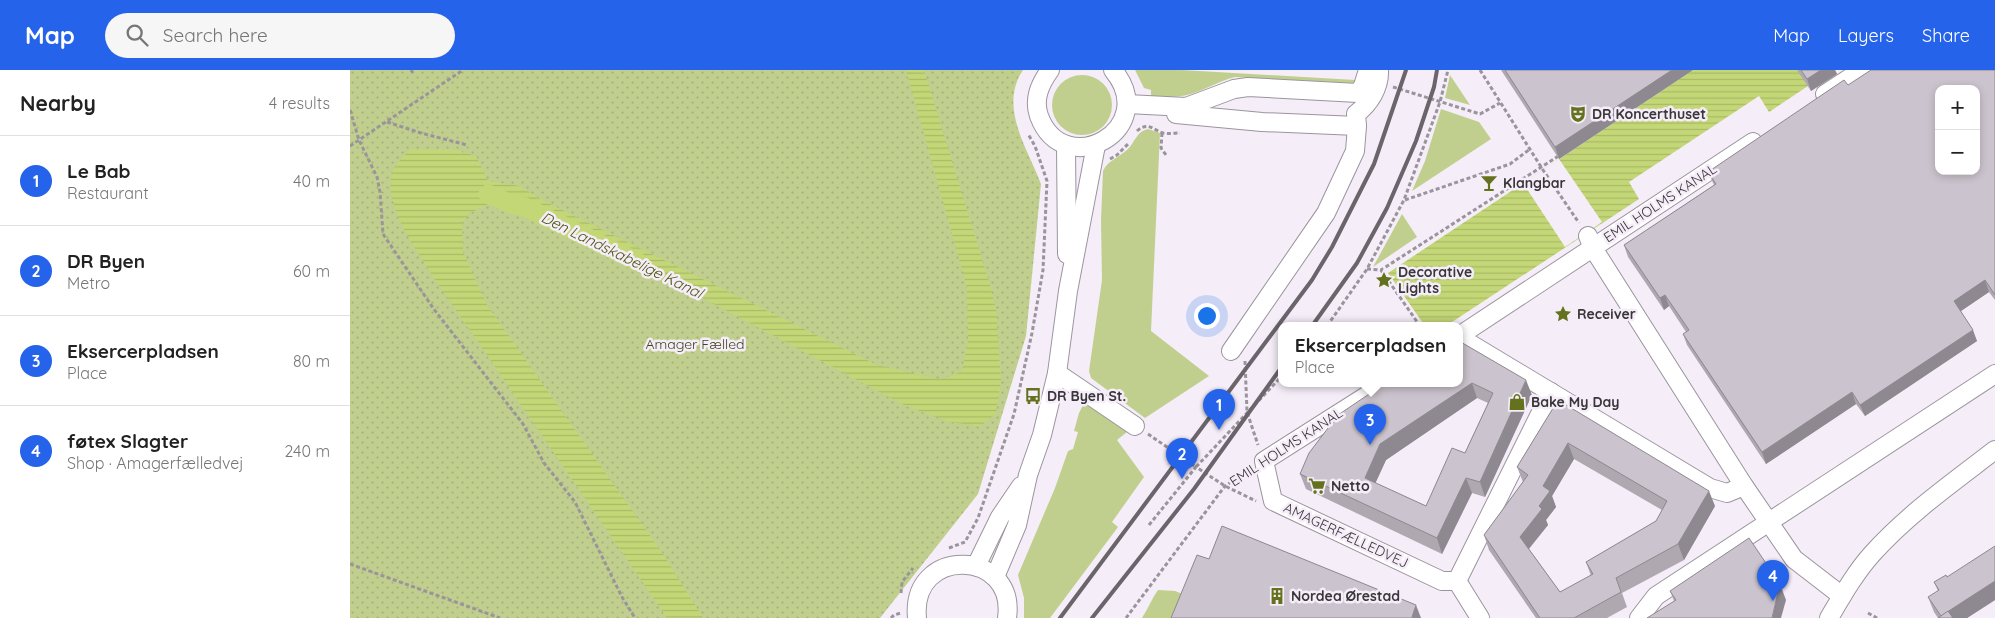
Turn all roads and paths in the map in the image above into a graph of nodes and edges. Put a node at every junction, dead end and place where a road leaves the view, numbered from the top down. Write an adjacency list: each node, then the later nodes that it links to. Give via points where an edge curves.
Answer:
1 (463, 70): 14 (path)
2 (1050, 70): 19 (street, via 1037,96 1037,111 1052,137)
3 (1113, 70): 11 (street, via 1125,90)
4 (1448, 70): 8 (path)
5 (1480, 70): 10 (path)
6 (1862, 70): 9 (street)
7 (1378, 71): 8 (path, via 1386,85); 11 (street, via 1358,93 1341,104 1218,96 1186,107); 13 (street, via 1375,92)
8 (1440, 102): 10 (path, via 1480,114); 27 (path)
9 (1814, 102)
10 (1500, 103): 23 (path)
11 (1126, 107): 13 (street, via 1262,122); 21 (street, via 1118,129)
12 (350, 110): 18 (path)
13 (1357, 120): 36 (street, via 1355,150 1326,213)
14 (387, 122): 18 (path); 20 (path)
15 (1025, 129): 52 (path, via 1035,146 1047,181 1044,270 1014,414 978,518 965,542)
16 (1162, 132): 25 (path, via 1162,148)
17 (1764, 135): 28 (street, EMIL HOLMS KANAL, via 1624,227)
18 (359, 140): 22 (path); 63 (path, via 377,178 383,234 433,308 523,424 544,463 575,502)
19 (1066, 144): 21 (street); 31 (street)
20 (467, 145)
21 (1096, 145): 31 (street)
22 (350, 146)
23 (1530, 149): 26 (path); 27 (path, via 1510,164)
24 (1566, 151): 26 (path)
25 (1166, 155)
26 (1541, 167): 28 (path); 30 (path)
27 (1404, 200): 29 (path)
28 (1590, 242): 34 (street, EMIL HOLMS KANAL); 49 (street)
29 (1367, 269): 30 (path); 32 (path)
30 (1381, 270): 33 (path)
31 (1068, 291): 37 (street)
32 (1330, 322)
33 (1417, 322)
34 (1463, 333)
35 (1463, 338): 41 (street)
36 (1231, 351): 42 (path, via 1245,352)
37 (1057, 373): 43 (street); 47 (street, via 1042,435)
38 (1995, 374): 50 (street)
39 (1278, 380): 42 (path)
40 (1380, 387): 45 (street, EMIL HOLMS KANAL)
41 (1551, 392): 49 (street, via 1710,488 1727,493); 57 (street)
42 (1248, 412): 45 (path); 46 (path)
43 (1135, 426): 46 (path)
44 (1995, 450): 59 (street, via 1898,527 1870,556)
45 (1264, 461): 48 (path, EMIL HOLMS KANAL); 57 (street, AMAGERFÆLLEDVEJ, via 1273,501 1442,581)
46 (1196, 467): 48 (path); 51 (path)
47 (1028, 475): 54 (street, via 1000,517); 56 (street, via 1017,525)
48 (1225, 486): 67 (path, EMIL HOLMS KANAL)
49 (1744, 486): 50 (street)
50 (1769, 523): 59 (street, via 1794,559); 69 (street, via 1656,596)
51 (1149, 525)
52 (947, 549)
53 (350, 564): 62 (path)
54 (976, 566): 56 (street); 65 (street, via 952,565 932,576 919,595)
55 (914, 567): 58 (path, via 902,582)
56 (995, 577): 66 (street, via 1007,598)
57 (1457, 581): 68 (street)
58 (900, 595)
59 (1842, 596): 70 (street)
60 (900, 608): 64 (path)
61 (1868, 613): 71 (path)
62 (500, 618)
63 (634, 618)
64 (901, 618)
65 (917, 618)
66 (1007, 618)
67 (1126, 618)
68 (1480, 618)
69 (1639, 618)
70 (1829, 618)
71 (1877, 618)

